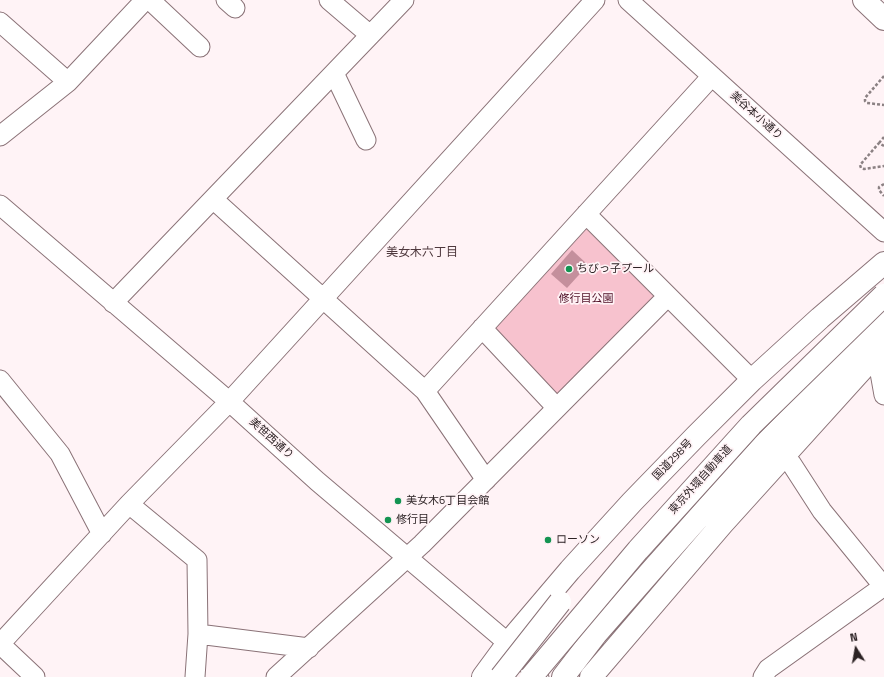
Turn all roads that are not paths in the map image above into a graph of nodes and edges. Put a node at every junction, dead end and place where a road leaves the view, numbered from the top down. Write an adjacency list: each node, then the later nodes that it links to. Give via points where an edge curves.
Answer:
1 (145, 0): 14 (street)
2 (150, 0): 11 (street)
3 (329, 0): 10 (street)
4 (404, 0): 10 (street)
5 (595, 0): 25 (street)
6 (628, 0): 13 (street, 美谷本小通り)
7 (864, 0): 8 (highway)
8 (884, 19)
9 (0, 22): 14 (street)
10 (370, 35): 12 (street)
11 (200, 47)
12 (334, 73): 16 (street); 17 (street)
13 (712, 76): 19 (street); 20 (street, 美谷本小通り)
14 (68, 82): 15 (street)
15 (0, 136)
16 (366, 140)
17 (213, 199): 25 (street); 26 (street)
18 (0, 205): 26 (street, 美笹西通り)
19 (586, 214): 24 (street); 28 (street)
20 (884, 232)
21 (884, 263): 31 (highway, 国道298号)
22 (884, 282): 51 (highway, bridge, via 770,382 692,456 560,602)
23 (884, 294): 52 (highway, 東京外環自動車道, bridge, via 751,425 638,550)
24 (668, 296): 31 (street); 36 (street)
25 (323, 298): 33 (street); 35 (street)
26 (113, 303): 35 (street, 美笹西通り)
27 (884, 323): 54 (highway, 東京外環自動車道, via 763,446 703,512 596,634)
28 (482, 328): 33 (street); 36 (street)
29 (884, 345): 55 (highway, via 723,523)
30 (882, 364): 34 (street); 37 (highway)
31 (752, 380): 45 (highway, 国道298号, via 632,502)
32 (2, 384): 40 (street, via 60,454)
33 (425, 391): 38 (street)
34 (884, 395)
35 (229, 402): 39 (street); 41 (street, 美笹西通り)
36 (557, 408): 38 (street)
37 (790, 462): 42 (street, via 822,511); 56 (highway)
38 (486, 480): 41 (street)
39 (129, 504): 40 (street); 43 (street, via 197,560)
40 (102, 534): 44 (street)
41 (407, 558): 45 (street, 美笹西通り); 46 (street)
42 (884, 587): 57 (street, via 768,669)
43 (198, 634): 46 (street); 48 (street)
44 (0, 644): 47 (street)
45 (508, 644): 50 (highway, 国道298号); 53 (street, 美笹西通り)
46 (309, 648): 49 (street)
47 (36, 677)
48 (195, 677)
49 (276, 677)
50 (483, 677)
51 (502, 677)
52 (531, 677)
53 (539, 677)
54 (563, 677)
55 (591, 677)
56 (608, 677)
57 (764, 677)

